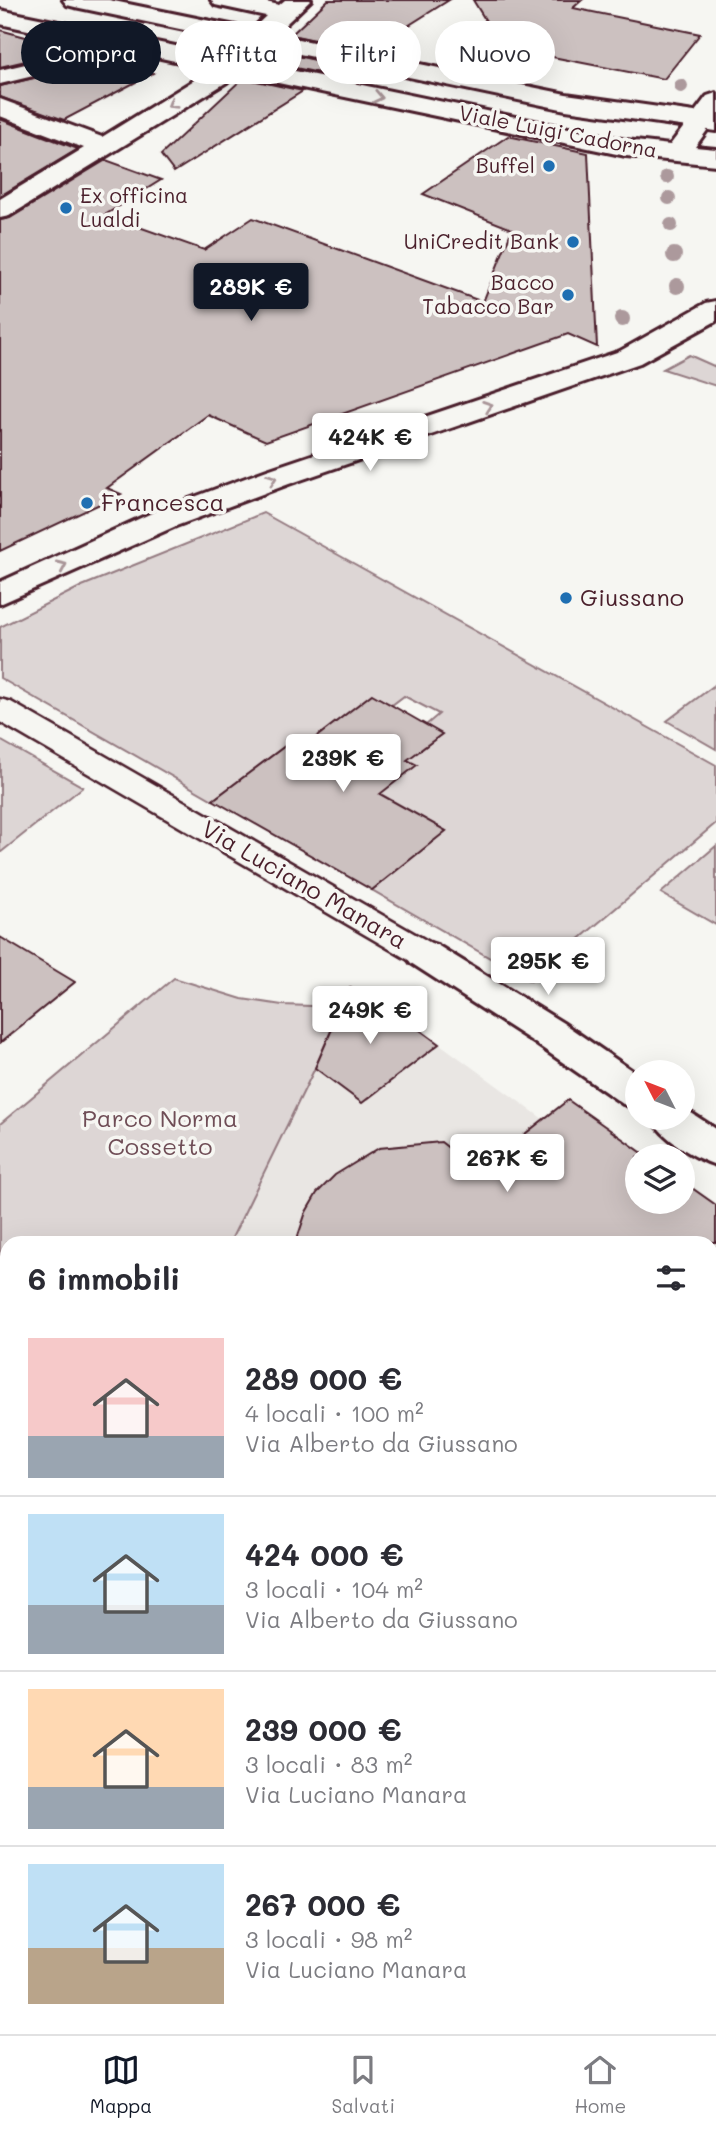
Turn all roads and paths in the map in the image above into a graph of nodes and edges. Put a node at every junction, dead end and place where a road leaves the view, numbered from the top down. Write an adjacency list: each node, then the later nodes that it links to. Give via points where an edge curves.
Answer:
1 (75, 0): 5 (street, Viale Luigi Cadorna)
2 (223, 0): 3 (street)
3 (292, 6): 7 (street)
4 (0, 17): 8 (street, Viale Luigi Cadorna)
5 (169, 20): 6 (street, Viale Luigi Cadorna); 9 (street)
6 (175, 21)
7 (275, 21)
8 (21, 22)
9 (161, 25)
10 (302, 49): 12 (street, Viale Luigi Cadorna)
11 (21, 72): 13 (street)
12 (435, 76)
13 (0, 77)
14 (302, 81): 19 (street, Viale Luigi Cadorna, one-way to 19)
15 (206, 84): 21 (street, one-way to 21)
16 (465, 84): 19 (street, Viale Luigi Cadorna)
17 (477, 84): 20 (street, Viale Luigi Cadorna, via 566,102)
18 (0, 107): 21 (street)
19 (443, 110): 22 (street, Viale Luigi Cadorna, via 626,148)
20 (711, 115): 22 (street)
21 (103, 146): 24 (street)
22 (680, 153): 23 (street, Viale Luigi Cadorna)
23 (716, 157)
24 (0, 210)
25 (716, 309): 26 (street, one-way to 25, via 178,514 630,357)
26 (0, 594)
27 (0, 709): 28 (street, Via Luciano Manara)
28 (424, 954): 29 (street, Via Luciano Manara)
29 (625, 1086)
30 (688, 1130): 31 (street)
31 (716, 1150)

